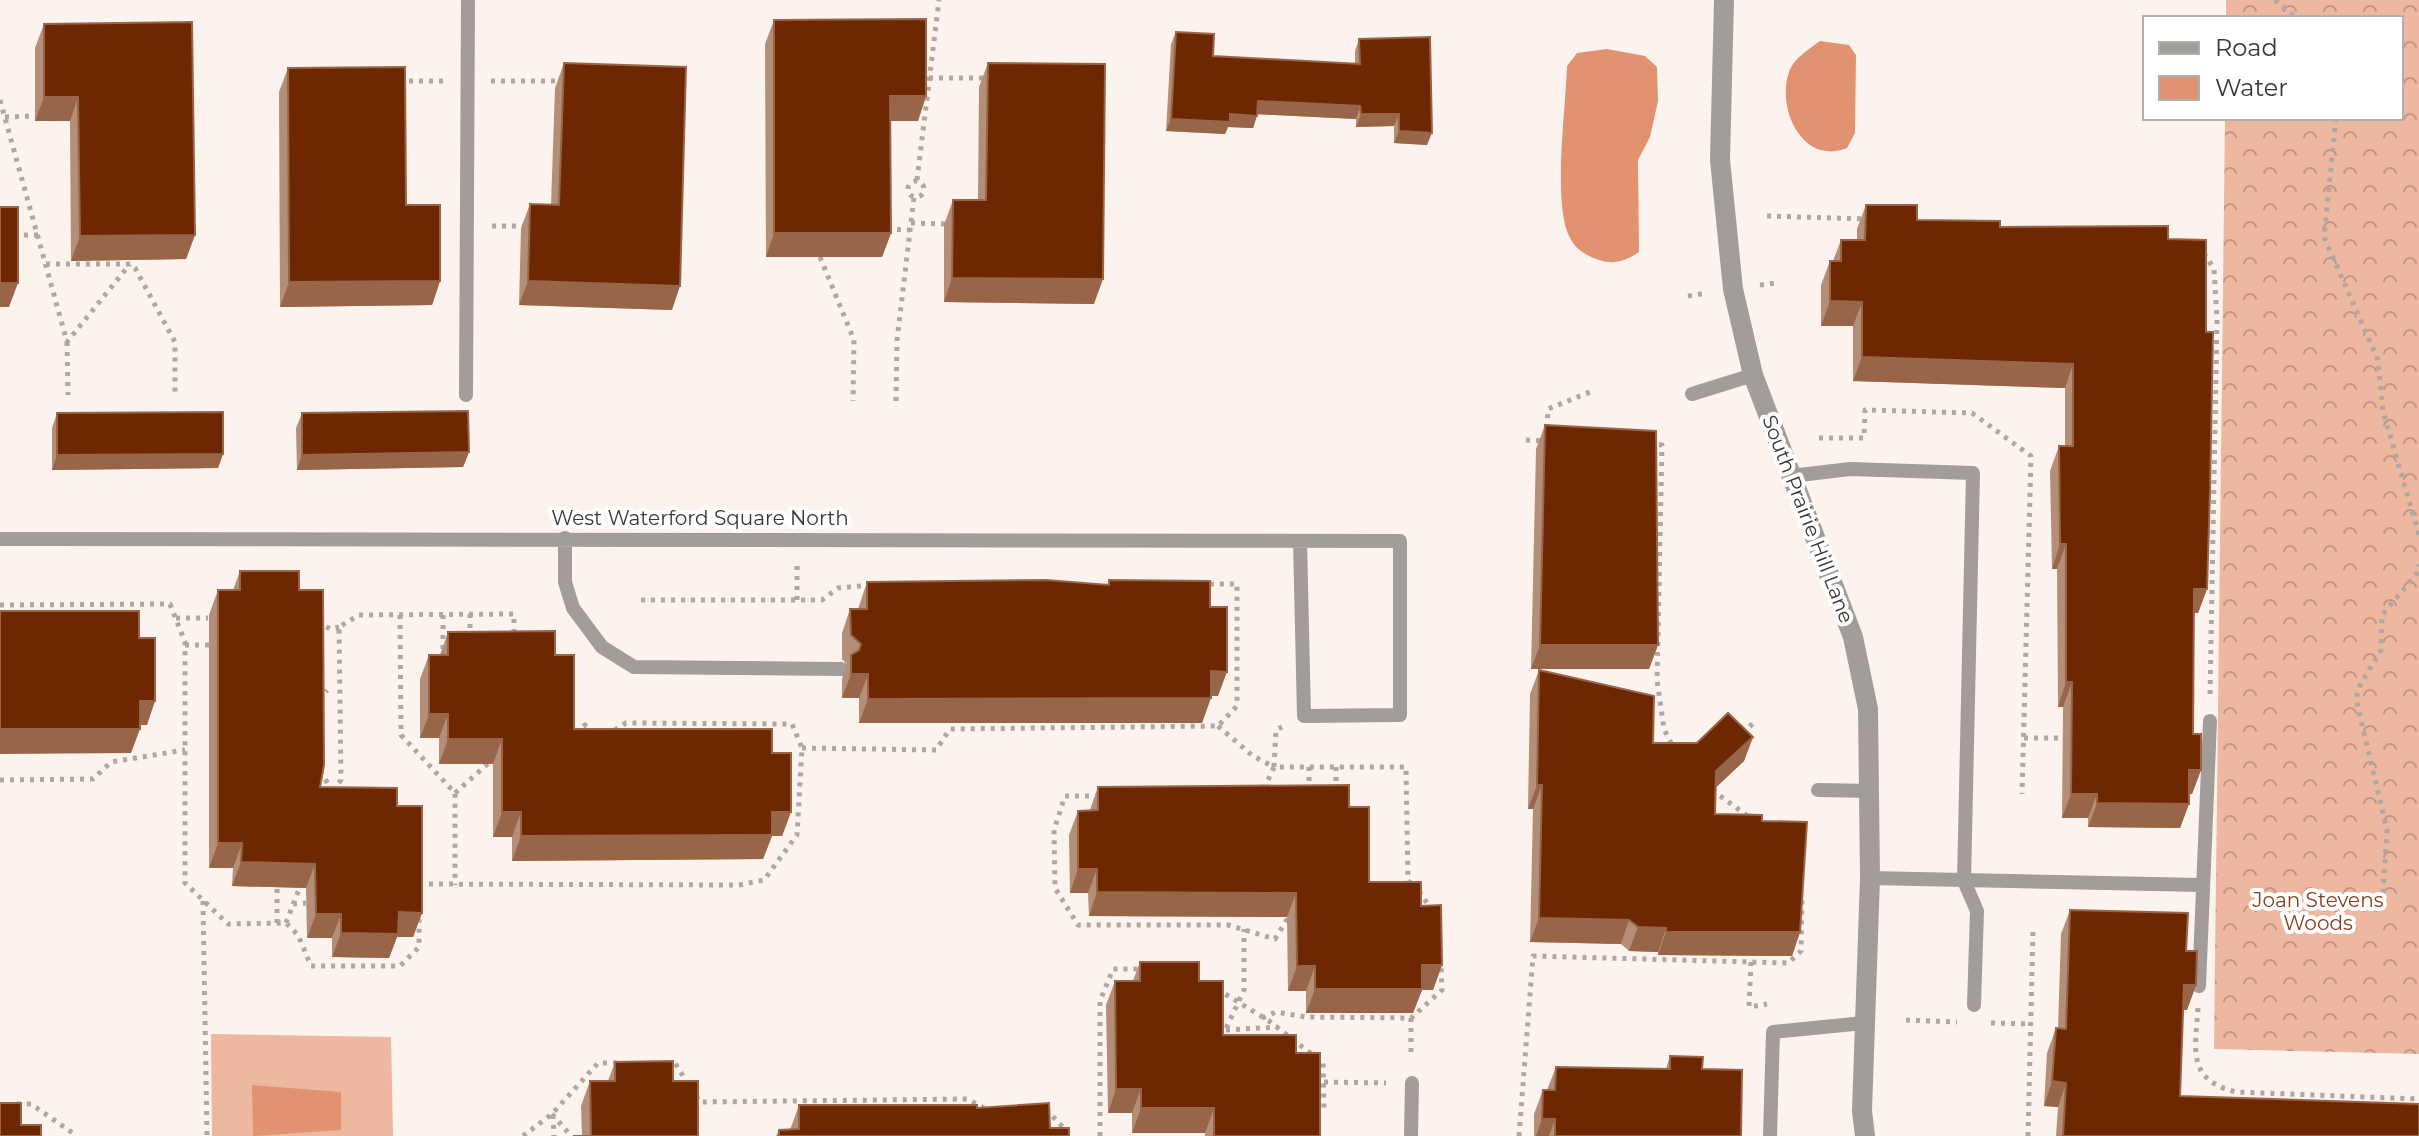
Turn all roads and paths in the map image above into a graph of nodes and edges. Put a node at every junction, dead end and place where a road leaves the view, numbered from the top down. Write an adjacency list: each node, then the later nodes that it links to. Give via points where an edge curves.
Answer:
1 (468, 0): 31 (lane)
2 (939, 0): 6 (path)
3 (1724, 0): 26 (street, South Prairie Hill Lane, via 1720,160 1733,289)
4 (2275, 0): 5 (path)
5 (2294, 16)
6 (929, 78): 7 (path); 12 (path)
7 (992, 78)
8 (0, 100): 10 (path)
9 (35, 116): 10 (path)
10 (5, 117): 20 (path)
11 (2336, 120): 37 (path, via 2324,237 2378,360 2383,411)
12 (917, 180): 13 (path, via 908,186); 13 (path, via 925,190)
13 (914, 197): 17 (path)
14 (1767, 216): 15 (path)
15 (1876, 219)
16 (949, 225): 17 (path)
17 (911, 227): 18 (path); 33 (path, via 897,340)
18 (882, 228)
19 (9, 235): 20 (path)
20 (38, 235): 23 (path)
21 (2202, 248): 73 (path, via 2214,269 2217,319)
22 (820, 257): 32 (path, via 854,340)
23 (46, 264): 24 (path); 25 (path)
24 (130, 264): 25 (path); 30 (path, via 175,342)
25 (67, 342): 29 (path)
26 (1753, 375): 28 (lane); 36 (street, South Prairie Hill Lane)
27 (1590, 392): 34 (path, via 1548,409 1546,441)
28 (1692, 394)
29 (68, 395)
30 (175, 395)
31 (466, 395)
32 (853, 401)
33 (896, 401)
34 (1526, 440)
35 (1633, 444): 90 (path, via 1662,445 1657,680 1664,729)
36 (1791, 476): 101 (street, South Prairie Hill Lane, via 1853,637 1868,709); 115 (lane, via 1850,469 1973,473)
37 (2419, 535)
38 (565, 538): 39 (lane, West Waterford Square North); 40 (lane, West Waterford Square North); 67 (lane, via 565,582 573,608 602,647 634,667)
39 (0, 539)
40 (1300, 541): 72 (lane); 72 (lane, West Waterford Square North, via 1400,541 1400,715)
41 (2419, 564): 122 (path, via 2419,571 2382,615 2381,650 2356,699 2387,830)
42 (1190, 584): 77 (path, via 1237,584 1237,706)
43 (877, 585): 44 (path, via 838,588 822,600)
44 (641, 600)
45 (2, 605): 46 (path); 52 (path)
46 (98, 605): 47 (path); 49 (path)
47 (124, 605): 53 (path, via 170,604); 56 (path)
48 (470, 614): 51 (path); 60 (path, via 514,614); 61 (path)
49 (97, 615)
50 (400, 615): 51 (path); 57 (path, via 359,615); 103 (path, via 401,735)
51 (443, 615): 66 (path)
52 (5, 617)
53 (176, 618): 54 (path); 63 (path)
54 (208, 618)
55 (314, 618): 58 (path)
56 (125, 619)
57 (339, 627): 58 (path); 70 (path)
58 (330, 629): 59 (path)
59 (320, 635)
60 (514, 635): 62 (path); 65 (path)
61 (470, 642)
62 (524, 642)
63 (185, 645): 64 (path); 89 (path)
64 (209, 645)
65 (514, 645)
66 (443, 656)
67 (842, 669)
68 (315, 690): 69 (path)
69 (327, 690): 70 (path); 71 (path)
70 (340, 692): 99 (path, via 341,780)
71 (319, 702)
72 (1304, 716): 93 (path, via 1276,730)
73 (2210, 721): 118 (lane)
74 (1754, 722): 87 (path)
75 (661, 723): 76 (path); 78 (path, via 626,723); 84 (path)
76 (688, 723): 81 (path); 88 (path, via 792,724)
77 (1218, 726): 88 (path, via 950,729 936,750); 93 (path)
78 (615, 730): 79 (path); 86 (path)
79 (608, 735)
80 (575, 736): 85 (path, via 585,725)
81 (687, 738)
82 (2024, 738): 83 (path)
83 (2067, 738)
84 (661, 739)
85 (600, 740)
86 (615, 741)
87 (1736, 741)
88 (802, 748): 117 (path, via 797,835 764,880 739,885)
89 (185, 750): 96 (path, via 111,762 93,779); 124 (path, via 185,883)
90 (1676, 753)
91 (504, 758): 103 (path, via 495,758)
92 (315, 764): 99 (path)
93 (1274, 767): 94 (path); 107 (path)
94 (1309, 767): 95 (path); 105 (path)
95 (1336, 767): 104 (path); 114 (path, via 1406,767)
96 (0, 780)
97 (1709, 787): 110 (path, via 1739,812)
98 (323, 789): 99 (path)
99 (332, 790): 102 (path); 108 (path); 109 (path)
100 (1818, 790): 101 (lane)
101 (1871, 791): 113 (street, South Prairie Hill Lane)
102 (347, 792)
103 (455, 793): 117 (path)
104 (1336, 794)
105 (1309, 795)
106 (1110, 796): 130 (path, via 1065,796 1054,830 1055,888 1078,925)
107 (1262, 796)
108 (325, 801)
109 (342, 804)
110 (1762, 822)
111 (419, 869): 116 (path)
112 (304, 877): 126 (path)
113 (1870, 878): 115 (lane); 141 (street, South Prairie Hill Lane)
114 (1408, 881): 120 (path); 123 (path); 140 (path, via 1442,925 1442,990)
115 (1964, 881): 118 (lane); 137 (lane, via 1977,911)
116 (419, 884): 117 (path); 129 (path, via 419,947 400,966 311,966 298,935)
117 (455, 885)
118 (2202, 885): 134 (lane)
119 (277, 887): 128 (path)
120 (1394, 888)
121 (1802, 890): 132 (path, via 1801,951 1796,959)
122 (2383, 893)
123 (1408, 894)
124 (203, 900): 128 (path, via 228,924); 161 (path)
125 (306, 903): 126 (path)
126 (292, 904): 129 (path)
127 (1293, 909): 130 (path, via 1275,939)
128 (277, 923): 129 (path)
129 (286, 923)
130 (1244, 929): 138 (path)
131 (2033, 929): 171 (path)
132 (1751, 962): 136 (path, via 1749,1007); 168 (path, via 1533,956)
133 (1158, 969): 166 (path, via 1113,969 1100,1001)
134 (2199, 986): 152 (path, via 2197,1062 2203,1078 2215,1087)
135 (1213, 987): 138 (path)
136 (1774, 1004)
137 (1974, 1005)
138 (1239, 1006): 139 (path); 143 (path)
139 (1262, 1018): 140 (path, via 1285,1012); 142 (path)
140 (1411, 1018): 151 (path)
141 (1864, 1023): 169 (lane, via 1773,1032); 170 (street, South Prairie Hill Lane)
142 (1277, 1027): 144 (path); 150 (path, via 1323,1063)
143 (1226, 1030): 144 (path); 145 (path)
144 (1241, 1031): 146 (path)
145 (1218, 1044)
146 (1241, 1045)
147 (629, 1063): 159 (path, via 598,1063)
148 (659, 1063): 153 (path, via 675,1063)
149 (1311, 1082): 150 (path)
150 (1324, 1082): 151 (path); 157 (path, via 1324,1109)
151 (1412, 1083): 167 (lane)
152 (2419, 1099)
153 (700, 1102): 155 (path, via 967,1099 982,1108); 158 (path)
154 (16, 1104): 160 (path, via 31,1104)
155 (997, 1108)
156 (1045, 1109): 165 (path)
157 (1312, 1109)
158 (693, 1112)
159 (552, 1114): 162 (path); 163 (path); 164 (path)
160 (77, 1136)
161 (207, 1136)
162 (523, 1136)
163 (554, 1136)
164 (571, 1136)
165 (1071, 1136)
166 (1100, 1136)
167 (1411, 1136)
168 (1519, 1136)
169 (1770, 1136)
170 (1865, 1136)
171 (2028, 1136)

